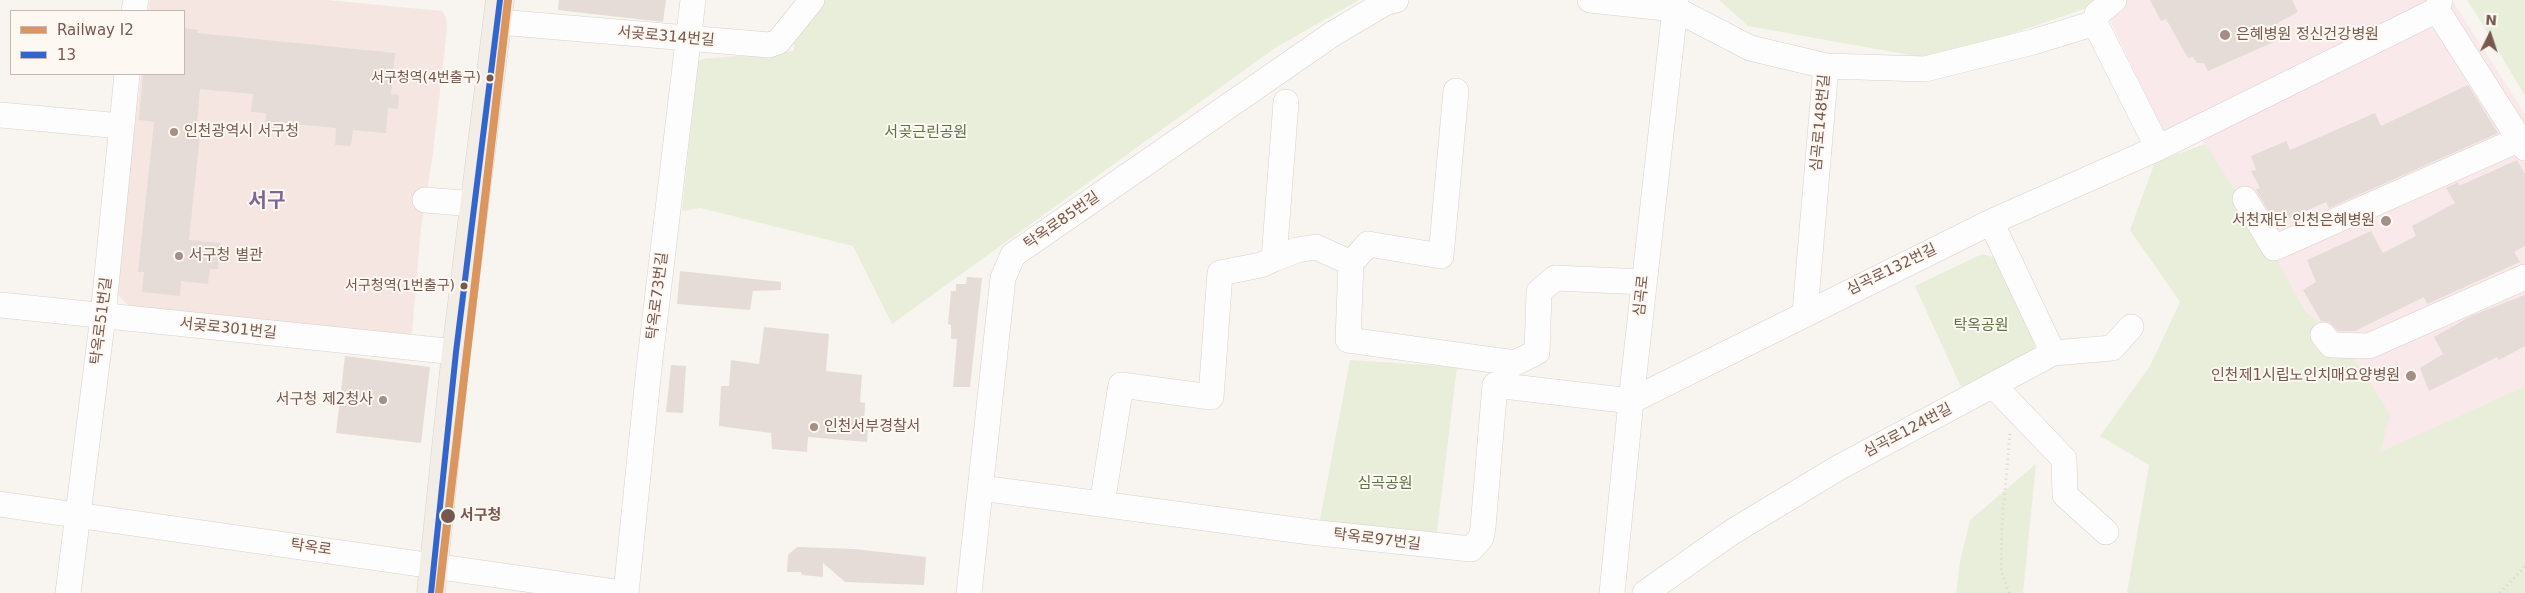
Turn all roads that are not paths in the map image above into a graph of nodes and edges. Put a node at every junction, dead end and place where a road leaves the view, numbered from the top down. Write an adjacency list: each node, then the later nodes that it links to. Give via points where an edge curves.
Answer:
1 (693, 0): 10 (street, 탁옥로73번길)
2 (812, 0): 10 (street, 서곶로314번길, via 778,42 769,45)
3 (1396, 0): 36 (street, 탁옥로85번길, via 1334,32 1013,255 1003,278)
4 (1590, 0): 6 (street)
5 (2114, 0): 9 (street, via 2098,14)
6 (1676, 4): 11 (street, 심곡로148번길, via 1750,48); 26 (street, 심곡로)
7 (2438, 5): 17 (street); 18 (street, 심곡로132번길)
8 (500, 11): 10 (street, 서곶로314번길); 21 (main road)
9 (2094, 23): 11 (street, via 1925,69); 18 (street)
10 (689, 39): 44 (street, 탁옥로73번길)
11 (1826, 66): 28 (street, 심곡로148번길)
12 (127, 75): 16 (street, 탁옥로51번길)
13 (1456, 92): 24 (street, via 1440,256 1368,244)
14 (1286, 102): 23 (street)
15 (0, 115): 16 (street)
16 (121, 126): 29 (street, 탁옥로51번길)
17 (2522, 144): 19 (street, via 2274,248)
18 (2158, 148): 22 (street, 심곡로132번길)
19 (2245, 199)
20 (425, 200): 21 (street)
21 (475, 204): 32 (main road)
22 (1991, 222): 28 (street, 심곡로132번길); 33 (street)
23 (1274, 260): 24 (street, via 1297,250 1316,247); 38 (street, via 1220,273 1211,397 1121,384)
24 (1351, 263): 26 (street, via 1348,340 1515,363 1537,352 1539,292 1555,278)
25 (2525, 277): 31 (street, via 2369,346 2331,345)
26 (1644, 282): 35 (street, 심곡로)
27 (0, 305): 29 (street, 서곶로301번길)
28 (1805, 313): 35 (street, 심곡로132번길)
29 (103, 316): 32 (street, 서곶로301번길); 39 (street, 탁옥로51번길)
30 (2131, 327): 33 (street, via 2112,348)
31 (2323, 335)
32 (456, 352): 41 (main road)
33 (2053, 353): 34 (street, 심곡로124번길)
34 (1994, 385): 40 (street, via 2064,459 2066,495); 47 (street, 심곡로124번길, via 1838,468 1732,532)
35 (1631, 401): 38 (street, 탁옥로97번길, via 1496,385 1483,527 1481,538 1471,550); 46 (street, 심곡로)
36 (981, 488): 38 (street, 탁옥로97번길); 45 (street, 탁옥로85번길)
37 (0, 504): 39 (street, 탁옥로)
38 (1102, 504)
39 (77, 515): 41 (street, 탁옥로); 42 (street, 탁옥로51번길)
40 (2106, 532)
41 (434, 566): 43 (main road); 44 (street, 탁옥로)
42 (68, 593)
43 (431, 593)
44 (624, 593)
45 (969, 593)
46 (1612, 593)
47 (1645, 593)

